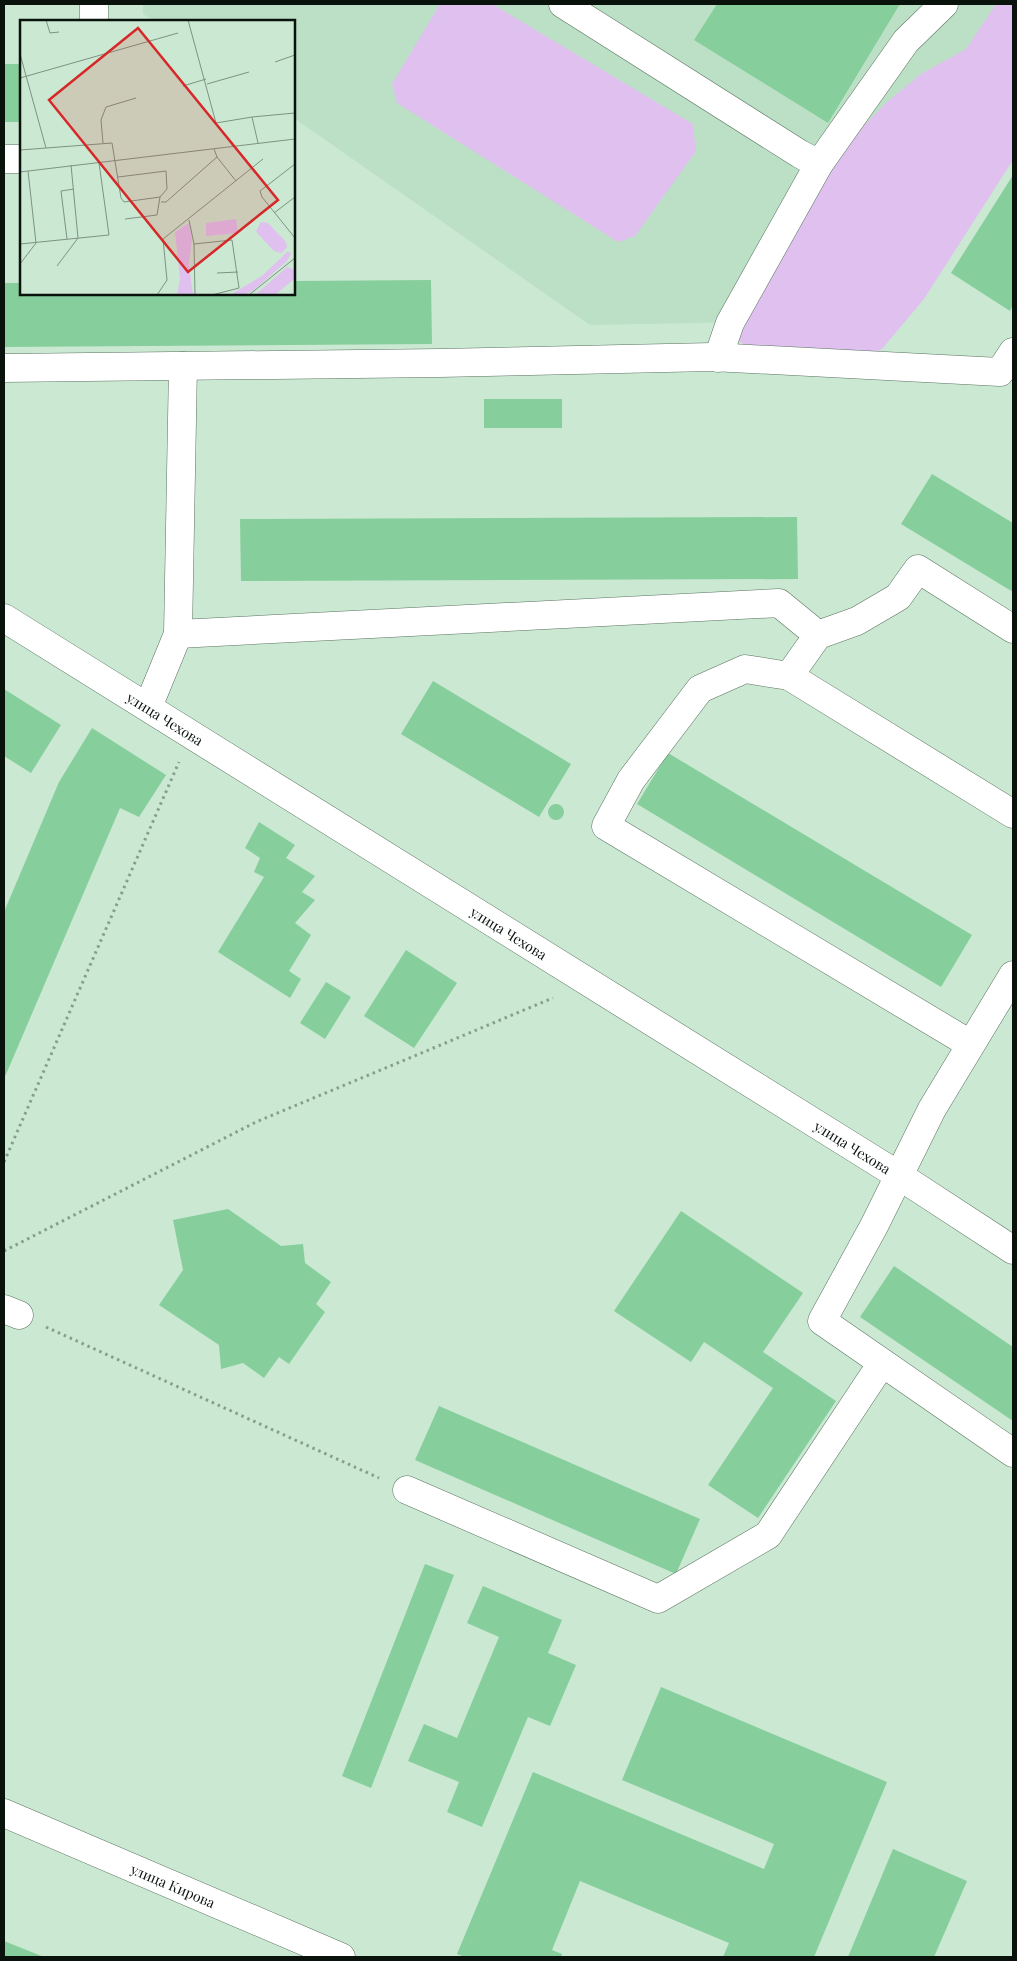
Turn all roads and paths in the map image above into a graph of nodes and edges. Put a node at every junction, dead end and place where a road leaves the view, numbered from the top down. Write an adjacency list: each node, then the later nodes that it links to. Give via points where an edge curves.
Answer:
1 (94, 4): 4 (main road)
2 (563, 4): 7 (main road)
3 (944, 4): 7 (main road, via 906,41)
4 (94, 20)
5 (4, 159): 6 (main road)
6 (20, 159)
7 (819, 164): 9 (main road, via 730,323)
8 (1013, 352): 9 (main road, via 1000,372)
9 (718, 358): 10 (main road)
10 (183, 366): 11 (main road); 14 (main road)
11 (4, 368)
12 (4, 618): 17 (main road, улица Чехова)
13 (1013, 628): 15 (main road, via 918,569 898,597 857,621)
14 (178, 634): 15 (main road, via 779,603); 17 (main road)
15 (818, 635): 16 (main road)
16 (790, 676): 19 (main road); 22 (main road, via 745,669 700,689 631,780 606,826)
17 (148, 707): 24 (main road, улица Чехова)
18 (180, 762): 23 (path)
19 (1013, 814)
20 (1013, 975): 22 (main road)
21 (553, 998): 26 (path, via 256,1122)
22 (970, 1044): 24 (main road)
23 (4, 1162)
24 (898, 1175): 25 (main road, улица Чехова); 28 (main road, via 822,1321)
25 (1013, 1250)
26 (4, 1251)
27 (11, 1312): 30 (path)
28 (882, 1363): 29 (main road); 30 (main road, via 768,1534 658,1599)
29 (1013, 1453)
30 (407, 1490)
31 (4, 1813): 32 (main road, улица Кирова)
32 (341, 1957)

